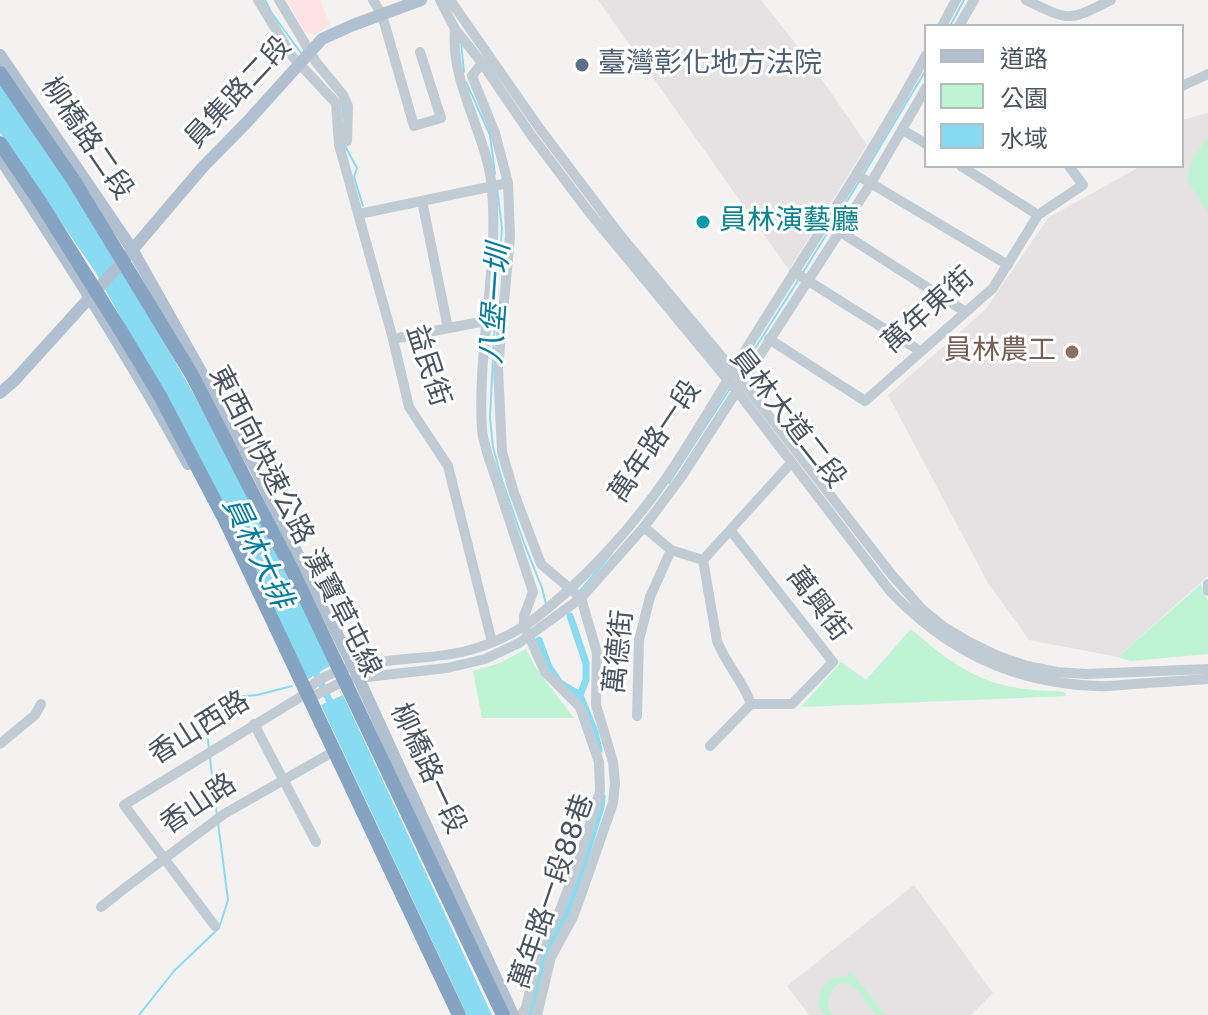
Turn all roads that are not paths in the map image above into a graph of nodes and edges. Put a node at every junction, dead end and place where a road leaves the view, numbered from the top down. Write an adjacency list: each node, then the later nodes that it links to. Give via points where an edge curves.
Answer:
1 (258, 0): 20 (street)
2 (279, 0): 15 (street)
3 (373, 0): 11 (street)
4 (421, 0): 11 (main road, 員集路二段)
5 (440, 0): 14 (street, 員林大道二段)
6 (450, 0): 28 (street, 員林大道二段)
7 (956, 0): 12 (street)
8 (974, 0): 13 (street)
9 (1026, 0): 10 (street, via 1066,18)
10 (1111, 0)
11 (382, 15): 15 (main road, 員集路二段, via 322,39); 16 (street, via 414,126 441,118)
12 (943, 24)
13 (960, 24)
14 (455, 29): 19 (street, 員林大道二段); 38 (street, via 457,69)
15 (311, 51): 20 (main road, 員集路二段); 30 (street, via 348,106)
16 (420, 52)
17 (0, 55): 43 (main road, 柳橋路二段)
18 (924, 59): 23 (street, 萬年路一段)
19 (482, 63): 28 (street, 員林大道二段); 36 (street, via 472,76)
20 (299, 65): 30 (street, via 336,103); 43 (main road, 員集路二段)
21 (0, 73): 86 (highway, 東西向快速公路 漢寶草屯線, via 74,181 192,375 293,572)
22 (1208, 74): 25 (street)
23 (913, 78): 24 (street); 35 (street, 萬年路一段)
24 (924, 84)
25 (1184, 85)
26 (924, 89): 27 (street, 萬年路一段)
27 (903, 130): 31 (street); 37 (street, 萬年路一段)
28 (535, 132): 54 (street, 員林大道二段, via 611,241)
29 (0, 143): 85 (highway, via 124,336 219,508)
30 (343, 143): 40 (street, 益民街)
31 (924, 143)
32 (0, 158): 47 (main road)
33 (964, 168): 41 (street)
34 (1070, 168): 41 (street, 萬年東街, via 1083,185)
35 (857, 175): 37 (street); 45 (street, 萬年路一段)
36 (508, 183): 38 (street); 64 (street, via 510,236 498,368 502,452 541,564)
37 (871, 183): 42 (street, 萬年路一段); 44 (street)
38 (492, 186): 39 (street); 49 (street, via 494,239)
39 (422, 201): 40 (street); 50 (street)
40 (359, 214): 51 (street, 益民街)
41 (1038, 215): 44 (street, 萬年東街)
42 (839, 231): 46 (street, 萬年路一段); 48 (street)
43 (132, 249): 47 (main road, 員集路二段); 69 (main road, 柳橋路一段, via 254,466)
44 (1008, 265): 48 (street, 萬年東街, via 993,288)
45 (794, 272): 46 (street); 54 (street, 萬年路一段)
46 (809, 281): 52 (street, 萬年路一段); 53 (street)
47 (91, 297): 56 (main road); 72 (main road, via 221,525)
48 (964, 311): 53 (street, 萬年東街)
49 (485, 321): 50 (street); 66 (street, via 482,433 533,592 524,616)
50 (448, 328): 51 (street)
51 (393, 339): 67 (street, 益民街, via 409,407 448,466)
52 (769, 339): 53 (street, 萬年東街, via 865,401); 55 (street, 萬年路一段)
53 (920, 351)
54 (730, 375): 55 (street, 員林大道二段); 64 (street, 萬年路一段, via 649,502)
55 (739, 386): 57 (street, 員林大道二段); 58 (street, 萬年路一段); 68 (street, 員林大道二段, via 905,592 944,627 998,656 1057,672)
56 (0, 393)
57 (791, 463): 59 (street); 71 (street, 員林大道二段, via 913,615 995,667 1099,686)
58 (644, 527): 60 (street); 65 (street, 萬年路一段)
59 (731, 531): 61 (street); 74 (street, 萬興街, via 833,662 792,704)
60 (671, 550): 61 (street); 75 (street, 萬德街, via 650,597 639,640)
61 (703, 560): 74 (street, via 717,641)
62 (1208, 584): 63 (street)
63 (1208, 591)
64 (568, 592): 65 (street); 66 (street, 萬年路一段)
65 (577, 601): 66 (street, 萬年路一段); 89 (street, 萬年路一段88巷, via 597,653 596,705 615,783 577,908 551,957)
66 (530, 629): 67 (street, 萬年路一段); 69 (street, 萬年路一段, via 503,651 466,664); 88 (street, via 545,672 580,707 599,762 600,791 578,864 539,950)
67 (492, 642): 69 (street, 萬年路一段)
68 (1208, 669)
69 (355, 672): 70 (street, 萬年路一段); 87 (main road, 柳橋路一段)
70 (339, 677): 72 (street, 香山西路)
71 (1208, 679)
72 (308, 693): 76 (street, 香山西路); 79 (main road)
73 (41, 704): 77 (street)
74 (751, 704): 78 (street)
75 (637, 716)
76 (254, 724): 80 (street); 82 (street, 香山西路, via 124,805)
77 (0, 744)
78 (710, 746)
79 (331, 753): 80 (street, 香山路); 85 (main road)
80 (284, 780): 81 (street); 82 (street, 香山路, via 224,814)
81 (316, 842)
82 (164, 859): 83 (street, 香山路); 84 (street)
83 (101, 907)
84 (215, 926)
85 (456, 1015)
86 (503, 1015)
87 (513, 1015)
88 (521, 1015)
89 (537, 1015)

